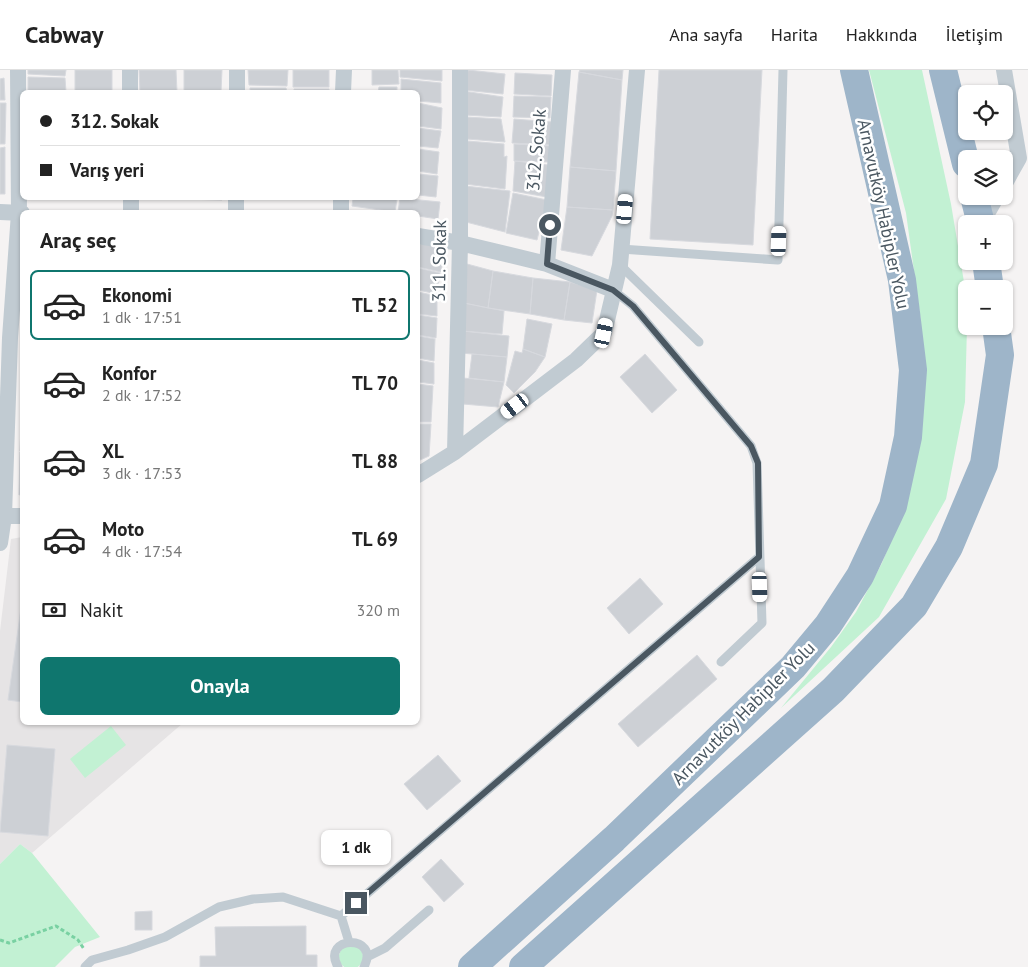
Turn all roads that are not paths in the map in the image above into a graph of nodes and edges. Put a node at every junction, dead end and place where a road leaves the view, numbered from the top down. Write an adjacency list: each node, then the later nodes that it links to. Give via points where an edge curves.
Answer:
1 (18, 70): 16 (street)
2 (130, 70): 12 (street)
3 (237, 70): 13 (street)
4 (344, 70): 14 (street)
5 (460, 70): 22 (street, 311. Sokak)
6 (563, 70): 24 (street, 312. Sokak)
7 (637, 70): 23 (street)
8 (783, 70): 23 (lane, via 778,260)
9 (943, 70): 15 (highway)
10 (1004, 70): 17 (street, via 1019,158)
11 (854, 75): 43 (highway, Arnavutköy Habipler Yolu, via 902,280 913,370 908,437 893,506 860,576 828,625 793,667 614,839)
12 (130, 90)
13 (237, 90)
14 (343, 90)
15 (963, 150)
16 (20, 165)
17 (1013, 169)
18 (0, 212): 19 (street)
19 (20, 213)
20 (20, 221): 27 (street)
21 (420, 236): 22 (street)
22 (460, 243): 24 (street); 29 (street, 311. Sokak)
23 (620, 257): 25 (street); 28 (lane)
24 (547, 264): 25 (street)
25 (613, 290): 29 (street, via 604,333 576,360); 34 (lane, via 633,306 751,446 758,463)
26 (997, 335): 44 (highway, via 1000,355 984,464 949,547 914,606 833,690)
27 (5, 338): 31 (street)
28 (699, 342)
29 (455, 452): 30 (street)
30 (420, 474)
31 (4, 516): 32 (street); 33 (street)
32 (20, 516)
33 (0, 543)
34 (759, 557): 35 (lane, via 762,623); 37 (lane)
35 (720, 662)
36 (429, 910): 39 (lane, via 385,948)
37 (341, 916): 38 (lane); 40 (lane, via 283,897 253,899 219,906 164,937 92,960)
38 (350, 942): 39 (lane, via 360,944); 41 (lane, via 337,950 335,960)
39 (367, 957): 42 (lane)
40 (85, 967)
41 (338, 967)
42 (364, 967)
43 (472, 967)
44 (523, 967)

